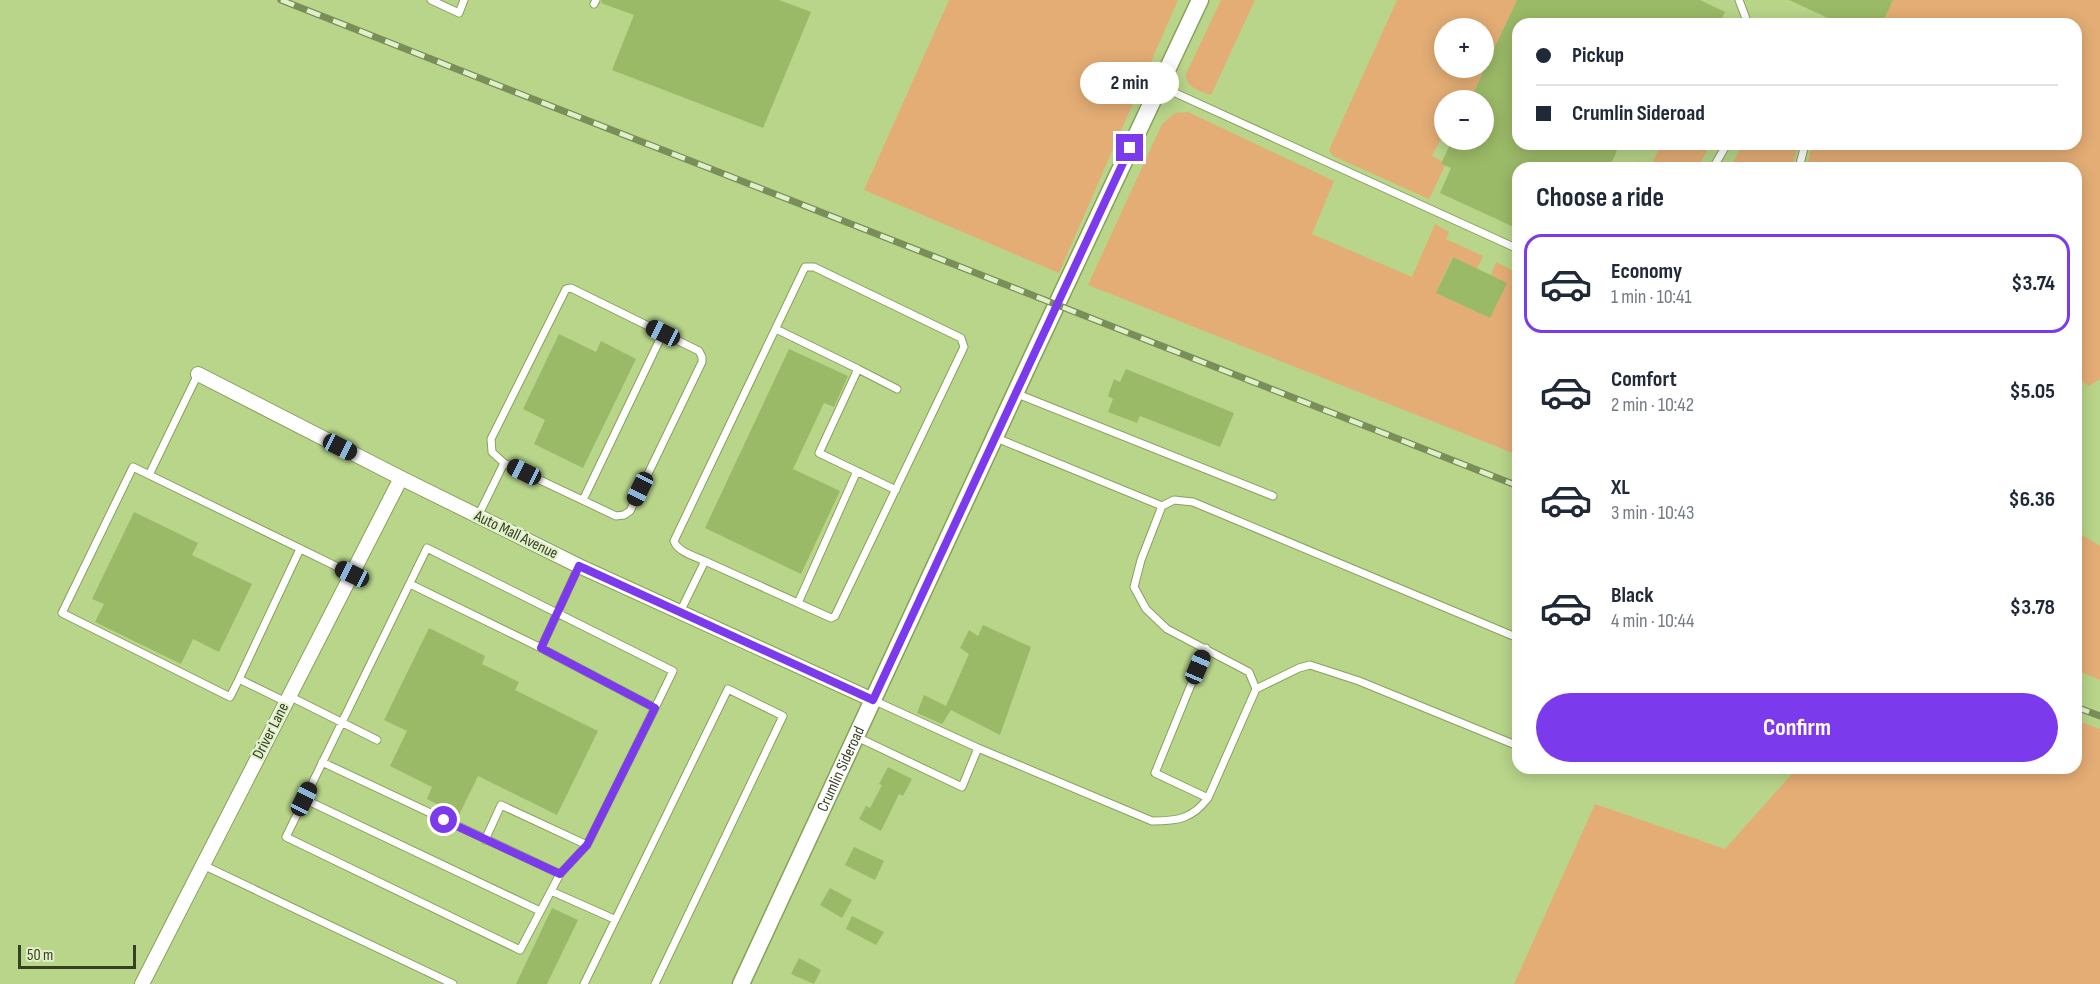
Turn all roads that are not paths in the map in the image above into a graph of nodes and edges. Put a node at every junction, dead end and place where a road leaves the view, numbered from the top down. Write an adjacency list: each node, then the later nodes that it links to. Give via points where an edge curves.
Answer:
1 (431, 0): 2 (lane, via 459,13)
2 (464, 0)
3 (1200, 0): 6 (street, Crumlin Sideroad)
4 (1739, 0): 5 (lane)
5 (1746, 18)
6 (1160, 86): 7 (lane); 13 (street, Crumlin Sideroad)
7 (1512, 246)
8 (776, 329): 10 (lane); 19 (lane, via 805,267 810,266 961,338 964,347); 25 (lane, via 674,541 676,547)
9 (663, 333): 15 (lane, via 566,289 491,439 492,452); 21 (lane); 21 (lane, via 699,351 702,362 630,511 616,516)
10 (858, 369): 12 (lane); 16 (lane, via 819,453)
11 (198, 374): 17 (lane); 18 (street, Auto Mall Avenue)
12 (897, 389)
13 (1015, 393): 14 (street, Crumlin Sideroad); 20 (lane)
14 (994, 437): 22 (lane); 38 (street, Crumlin Sideroad)
15 (504, 463): 21 (lane); 23 (lane)
16 (857, 471): 19 (lane); 29 (lane)
17 (149, 475): 24 (lane); 35 (lane, via 133,467 62,613 230,697)
18 (401, 478): 23 (street, Auto Mall Avenue); 27 (street, Driver Lane)
19 (896, 490): 29 (lane, via 835,616 831,618)
20 (1274, 496)
21 (583, 500)
22 (1162, 506): 32 (lane, via 1174,500 1193,502); 34 (lane, via 1134,587 1146,609 1167,629)
23 (477, 516): 26 (street, Auto Mall Avenue)
24 (300, 549): 27 (lane); 35 (lane)
25 (705, 561): 29 (lane); 30 (lane)
26 (579, 566): 30 (street, Auto Mall Avenue); 31 (lane)
27 (352, 574): 37 (street, Driver Lane)
28 (410, 584): 31 (lane, via 427,548); 33 (lane); 40 (lane)
29 (798, 603)
30 (680, 612): 38 (street, Auto Mall Avenue)
31 (557, 613): 33 (lane); 39 (lane, via 673,671)
32 (1512, 635)
33 (541, 648): 39 (lane)
34 (1206, 648): 36 (lane, via 1249,672); 46 (lane, via 1155,773)
35 (239, 679): 37 (lane)
36 (1256, 690): 43 (lane, via 1310,665); 46 (lane)
37 (288, 699): 40 (lane); 50 (street, Driver Lane)
38 (873, 700): 41 (street, Crumlin Sideroad); 44 (lane)
39 (655, 708): 49 (lane)
40 (342, 723): 42 (lane); 45 (lane)
41 (856, 737): 44 (lane, via 962,787); 59 (street, Crumlin Sideroad)
42 (377, 740)
43 (1512, 744)
44 (978, 748): 46 (lane, via 1152,821 1175,821 1197,812)
45 (322, 762): 47 (lane); 48 (lane)
46 (1208, 798)
47 (304, 799): 53 (lane); 53 (lane, via 286,837 520,950)
48 (485, 840): 49 (lane, via 501,805); 51 (lane)
49 (587, 845): 51 (lane)
50 (203, 865): 55 (street, Driver Lane); 56 (lane)
51 (560, 874): 52 (lane)
52 (551, 891): 53 (lane); 54 (lane)
53 (540, 911)
54 (614, 919): 57 (lane); 58 (lane, via 728,689 783,716)
55 (142, 984)
56 (453, 984)
57 (584, 984)
58 (655, 984)
59 (741, 984)

